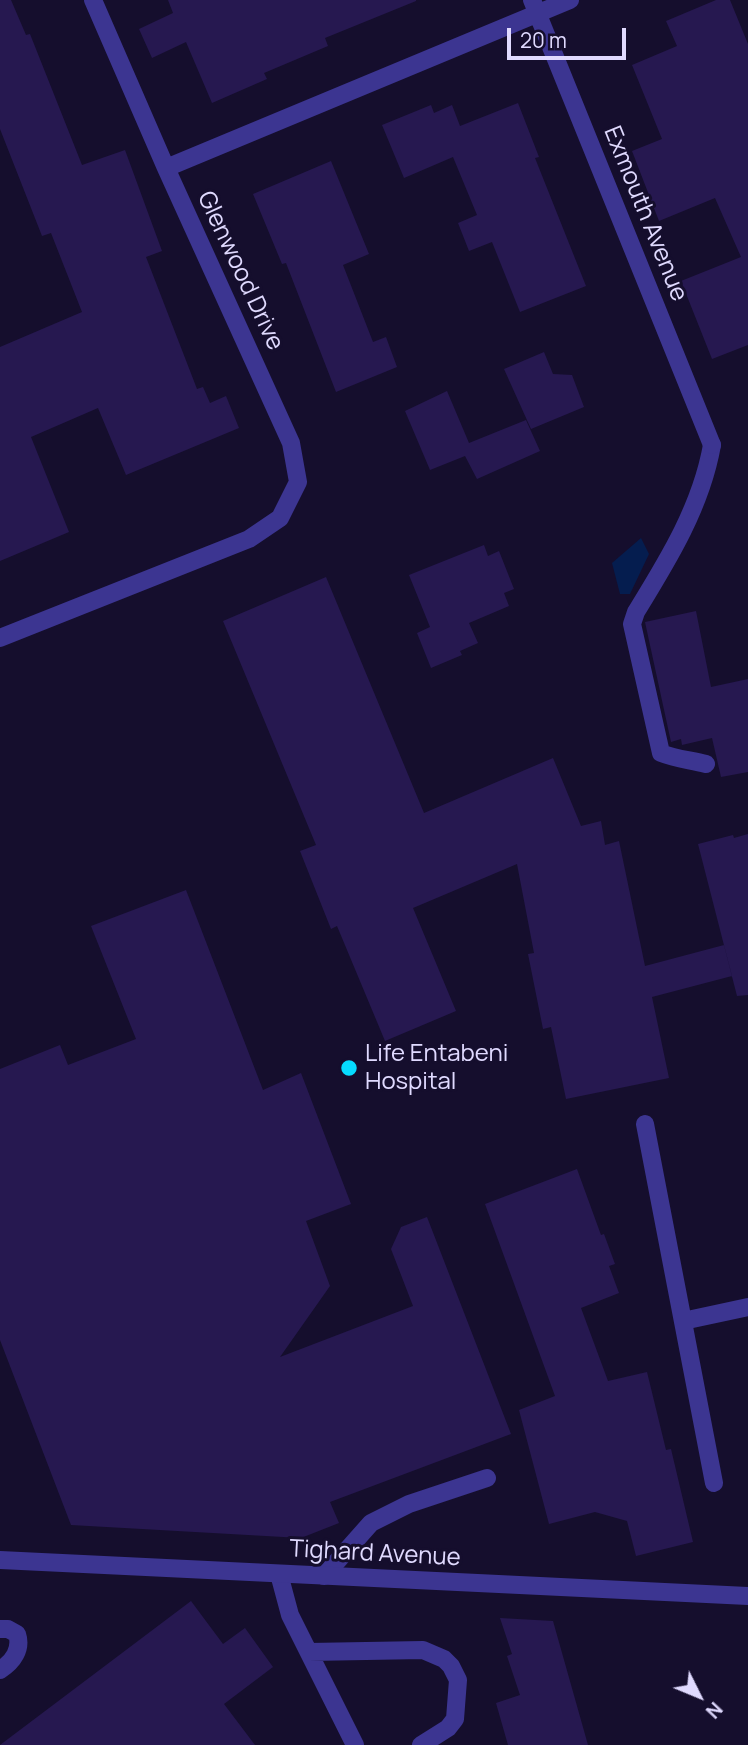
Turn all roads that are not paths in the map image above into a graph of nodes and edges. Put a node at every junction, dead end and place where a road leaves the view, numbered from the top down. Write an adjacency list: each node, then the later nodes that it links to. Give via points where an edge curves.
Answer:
1 (93, 0): 4 (street, Glenwood Drive)
2 (570, 0): 3 (street)
3 (535, 7): 4 (street); 6 (street, Exmouth Avenue, via 712,445 694,509 632,624 661,753)
4 (166, 168): 5 (street, Glenwood Drive, via 291,443 298,482 280,517 249,539)
5 (0, 638)
6 (706, 764)
7 (645, 1124): 9 (street)
8 (748, 1307): 9 (street)
9 (683, 1321): 11 (street)
10 (487, 1478): 14 (street, via 409,1504 371,1523)
11 (714, 1483)
12 (0, 1560): 13 (street, Tighard Avenue)
13 (279, 1574): 14 (street, Tighard Avenue); 17 (street, via 290,1615)
14 (324, 1576): 15 (street, Tighard Avenue)
15 (748, 1596)
16 (0, 1629): 18 (street, via 17,1634 20,1642 17,1654)
17 (309, 1652): 19 (street); 20 (street, via 424,1650 444,1659 458,1680 455,1719)
18 (0, 1670)
19 (355, 1745)
20 (422, 1745)

